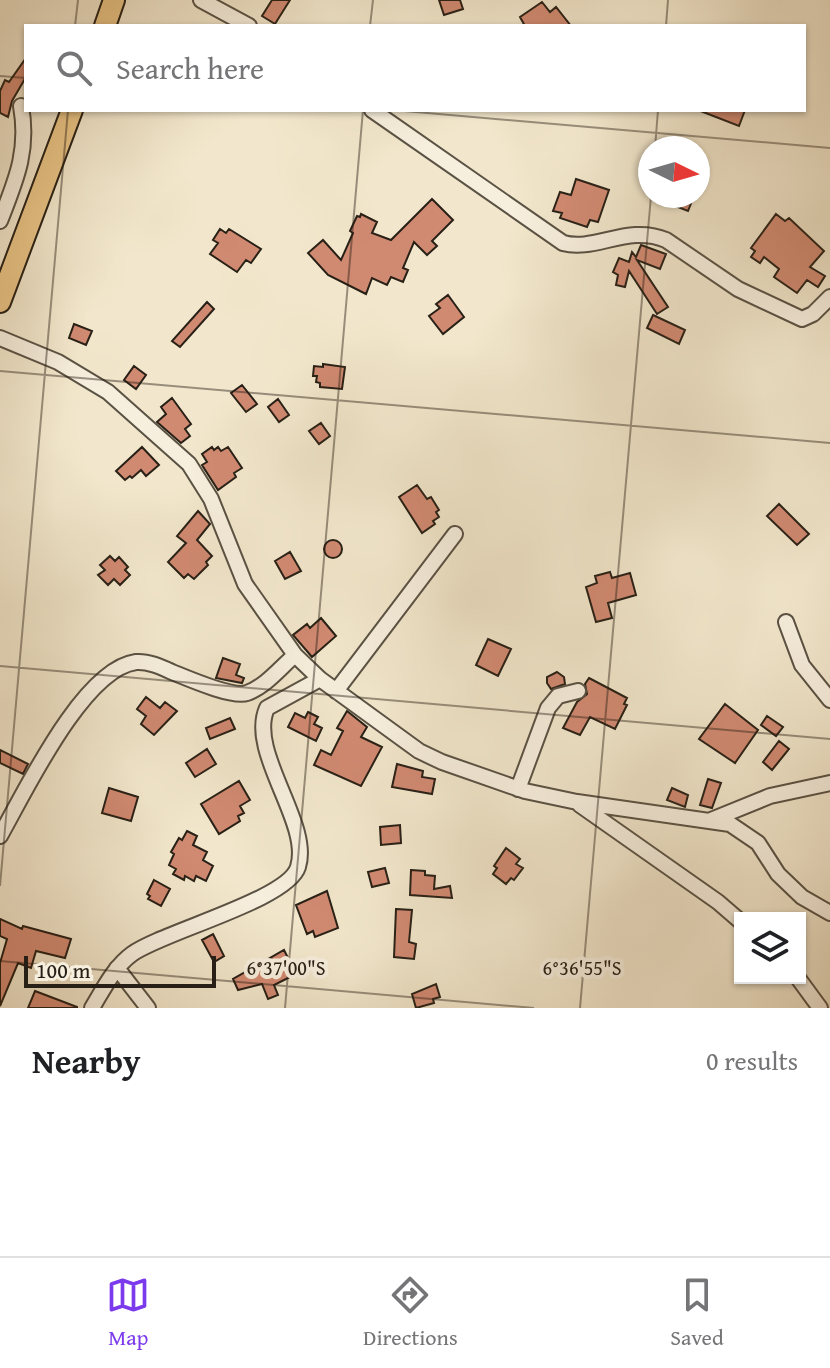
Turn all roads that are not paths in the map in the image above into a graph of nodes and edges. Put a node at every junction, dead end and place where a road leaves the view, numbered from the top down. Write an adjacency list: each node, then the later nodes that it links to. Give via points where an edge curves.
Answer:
1 (114, 0): 3 (highway)
2 (201, 0): 4 (street)
3 (106, 24)
4 (245, 24)
5 (21, 106): 8 (street, via 23,157)
6 (71, 112): 10 (highway)
7 (375, 112): 9 (street, via 563,243 654,235 738,289 802,319)
8 (0, 221)
9 (830, 297)
10 (0, 302)
11 (0, 338): 14 (street, via 58,362 108,392 189,464 211,499 245,584)
12 (455, 534): 16 (street)
13 (786, 622): 18 (street, via 802,665)
14 (295, 655): 15 (street); 23 (street, via 242,694 151,663 136,662 98,683 72,712)
15 (320, 679): 16 (street); 26 (street, via 267,708 262,724 298,840 298,870 289,881 243,906 146,945)
16 (336, 691): 20 (street, via 419,751)
17 (578, 691): 20 (street, via 558,696 548,708)
18 (830, 700)
19 (830, 783): 22 (street, via 770,796)
20 (518, 789): 21 (street)
21 (577, 802): 22 (street); 25 (street)
22 (710, 821): 24 (street, via 730,824 758,843 778,874)
23 (0, 836)
24 (830, 913)
25 (734, 916)
26 (117, 968): 28 (street); 29 (street)
27 (802, 984): 30 (street)
28 (92, 1008)
29 (148, 1008)
30 (820, 1008)

